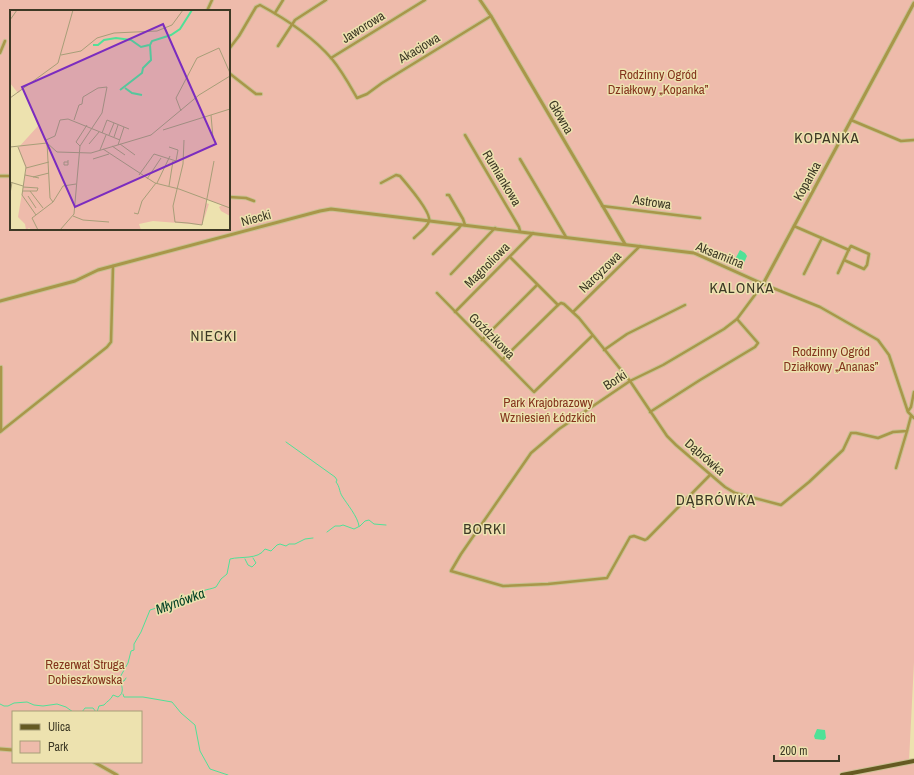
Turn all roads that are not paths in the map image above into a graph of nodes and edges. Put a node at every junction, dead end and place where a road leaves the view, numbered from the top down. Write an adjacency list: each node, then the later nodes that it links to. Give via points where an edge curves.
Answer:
1 (212, 0): 7 (street)
2 (284, 0): 8 (street)
3 (326, 0): 10 (street)
4 (425, 0): 15 (street, Jaworowa)
5 (480, 0): 9 (street, Główna)
6 (914, 3): 18 (street, Kopanka)
7 (207, 10)
8 (275, 13): 10 (street); 13 (street, via 260,5 256,7)
9 (491, 16): 15 (street, Akacjowa, via 357,98); 26 (street, Główna)
10 (291, 25): 12 (street); 15 (street, via 308,36)
11 (5, 41): 14 (street)
12 (278, 46)
13 (230, 48)
14 (0, 53)
15 (331, 58)
16 (230, 74): 17 (street, via 256,94)
17 (261, 94)
18 (851, 120): 20 (street, via 901,141); 30 (street, Kopanka)
19 (465, 135): 32 (street, Rumiankowa)
20 (914, 140)
21 (520, 159): 34 (street)
22 (381, 183): 28 (street, via 396,175 400,176 429,216)
23 (447, 195): 29 (street, via 464,219)
24 (230, 197): 25 (street, via 246,198)
25 (254, 202)
26 (602, 206): 27 (street, Astrowa); 37 (street, Główna)
27 (700, 218)
28 (429, 221): 29 (street, Aksamitna); 35 (street); 43 (street, Niecki, via 328,209)
29 (463, 225): 31 (street, Aksamitna); 40 (street)
30 (794, 226): 36 (street); 47 (street, Kopanka)
31 (495, 228): 32 (street, Aksamitna); 45 (street)
32 (520, 231): 33 (street, Aksamitna)
33 (533, 233): 34 (street, Aksamitna); 41 (street, Magnoliowa)
34 (566, 237): 37 (street, Aksamitna)
35 (414, 238)
36 (822, 238): 39 (street); 46 (street)
37 (625, 244): 38 (street, Aksamitna)
38 (641, 246): 47 (street, Aksamitna, via 696,253); 54 (street, Narcyzowa)
39 (849, 250): 42 (street); 42 (street, via 851,246 869,254 866,268)
40 (433, 254)
41 (510, 257): 48 (street); 53 (street, Magnoliowa)
42 (844, 260): 44 (street)
43 (112, 266): 50 (street, Niecki, via 75,281); 67 (street, via 111,342)
44 (838, 272)
45 (451, 274)
46 (804, 274)
47 (763, 284): 55 (street, Borki); 64 (street, Aksamitna, via 820,307 878,340 889,355)
48 (538, 285): 51 (street); 57 (street)
49 (437, 293): 53 (street, Goździkowa)
50 (0, 301)
51 (558, 305): 54 (street, via 564,304); 59 (street)
52 (685, 305): 58 (street, via 627,334)
53 (455, 312): 57 (street, Goździkowa)
54 (573, 312): 56 (street, Dąbrówka)
55 (737, 319): 61 (street, Borki, via 703,342); 63 (street, via 758,343 755,347)
56 (592, 336): 58 (street, Dąbrówka); 59 (street, Goździkowa, via 534,392)
57 (482, 340): 59 (street, Goździkowa)
58 (604, 350): 61 (street, Dąbrówka)
59 (502, 360)
60 (1, 367): 67 (street)
61 (630, 382): 63 (street, Dąbrówka); 69 (street, Borki, via 559,429 531,453 451,571 503,586 607,578 630,537 647,539)
62 (914, 392): 64 (street)
63 (650, 412): 69 (street, Dąbrówka, via 667,436)
64 (908, 412): 65 (street, Aksamitna)
65 (913, 417): 66 (street)
66 (907, 431): 68 (street); 69 (street, Dąbrówka, via 893,432 878,438 851,433 843,450 781,505 735,493)
67 (0, 432)
68 (896, 468)
69 (710, 474)
70 (0, 749): 71 (street)
71 (12, 750)
72 (914, 760): 75 (main road)
73 (96, 763): 74 (street)
74 (117, 775)
75 (842, 775)

